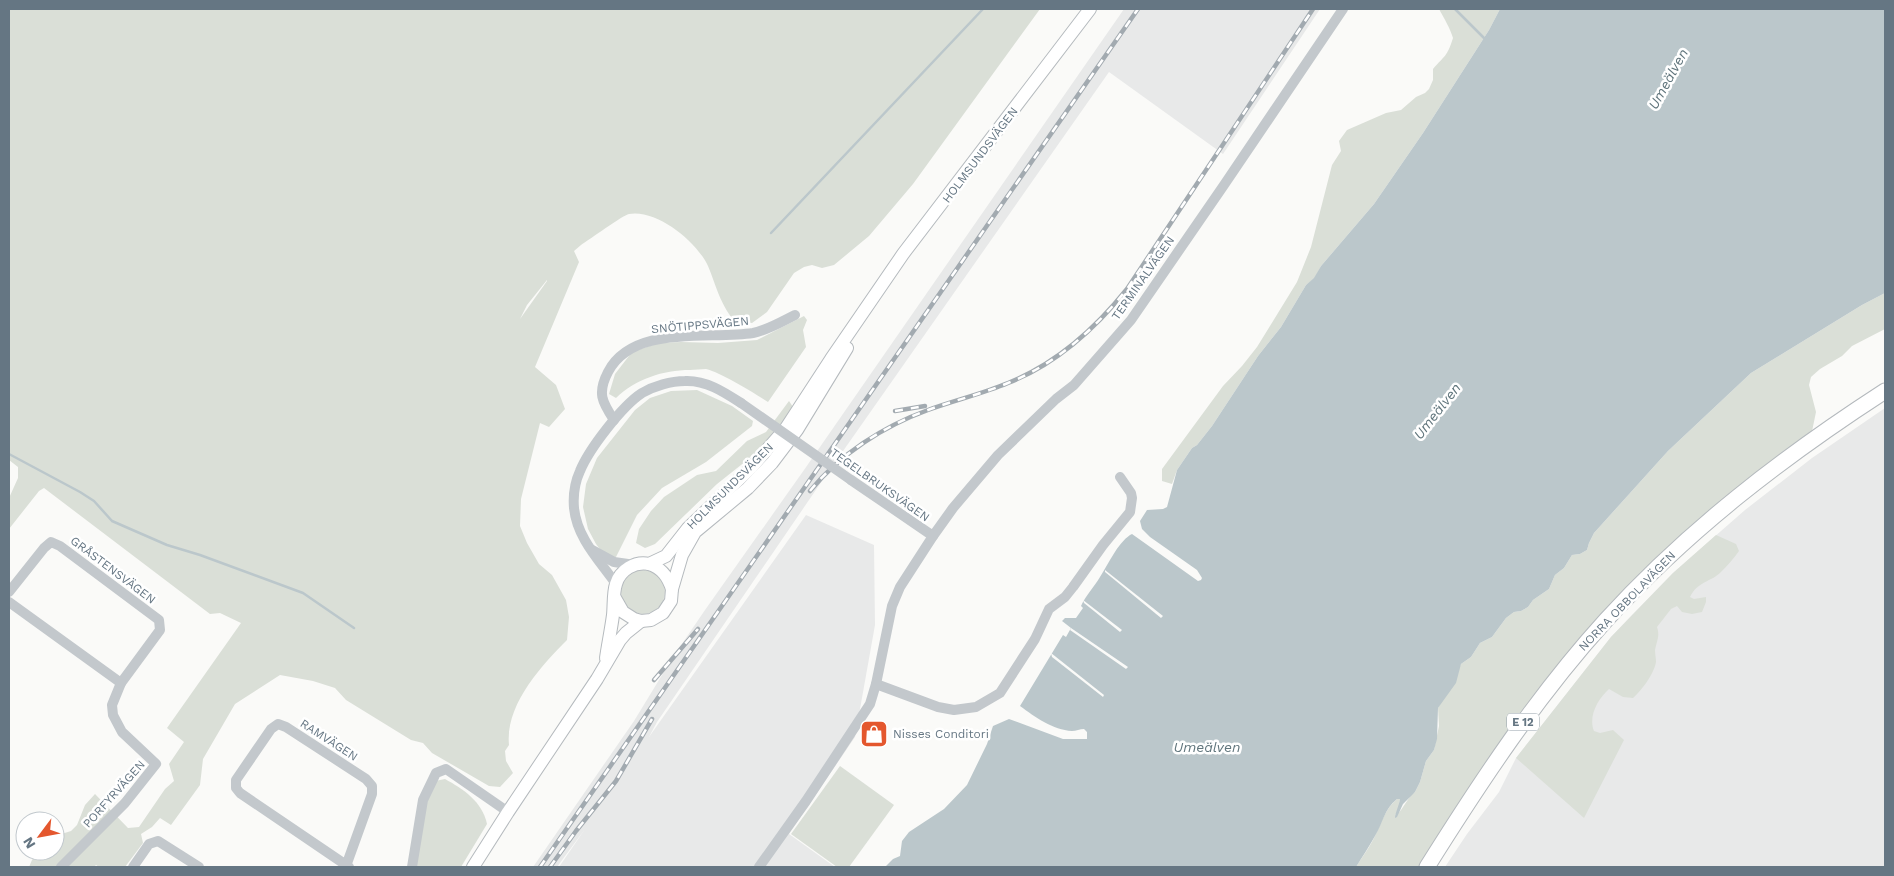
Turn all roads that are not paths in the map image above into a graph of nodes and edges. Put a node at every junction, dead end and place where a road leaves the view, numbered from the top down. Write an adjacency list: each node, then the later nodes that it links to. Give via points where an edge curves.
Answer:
1 (1090, 9): 3 (main road, HOLMSUNDSVÄGEN)
2 (1343, 9): 8 (street, TERMINALVÄGEN, via 1131,320 1074,385 998,455)
3 (870, 301): 10 (main road, HOLMSUNDSVÄGEN, via 786,428 751,468 688,528 666,556); 13 (main road, HOLMSUNDSVÄGEN, via 835,369 772,463 748,488 695,532 682,555)
4 (795, 315): 6 (street, SNÖTIPPSVÄGEN, via 754,333 668,338 629,350 612,365 604,379 602,399)
5 (1885, 391): 29 (highway, NORRA OBBOLAVÄGEN / E 12, via 1753,482 1682,544 1606,620 1523,722)
6 (614, 420): 8 (street, TEGELBRUKSVÄGEN, bridge, via 642,393 670,382 704,383 741,403); 9 (street, TEGELBRUKSVÄGEN, via 585,460 576,483 576,521)
7 (1120, 477): 20 (street, via 1131,493 1130,512 1073,588 1049,609 1035,639 1000,693 976,707 954,710)
8 (933, 536): 20 (street, TEGELBRUKSVÄGEN, via 900,587 892,606)
9 (591, 550): 11 (street, via 614,562); 12 (street, TEGELBRUKSVÄGEN)
10 (648, 564): 11 (main road, HOLMSUNDSVÄGEN); 13 (main road, via 664,573)
11 (635, 565): 12 (main road, via 624,571)
12 (616, 584): 15 (main road, HOLMSUNDSVÄGEN)
13 (672, 589): 17 (main road, HOLMSUNDSVÄGEN, via 671,601 663,613)
14 (9, 592): 19 (street, GRÅSTENSVÄGEN, via 51,542 159,620 160,630)
15 (615, 598): 17 (main road, via 623,612); 18 (main road, HOLMSUNDSVÄGEN)
16 (9, 602): 19 (street)
17 (641, 621): 18 (main road, HOLMSUNDSVÄGEN, via 626,633)
18 (605, 665): 21 (main road, HOLMSUNDSVÄGEN)
19 (121, 683): 23 (street, PORFYRVÄGEN, via 112,705 117,725 156,764 125,803)
20 (876, 684): 28 (street, TEGELBRUKSVÄGEN, via 870,704 855,728)
21 (508, 812): 26 (street, via 446,769 436,773 423,800); 27 (main road, HOLMSUNDSVÄGEN)
22 (347, 866): 22 (street, RAMVÄGEN, via 240,794 236,788 236,780 271,728 278,724 286,726 372,786)
23 (61, 867)
24 (133, 867): 25 (street, via 149,844 154,842 162,842)
25 (199, 867)
26 (412, 867)
27 (473, 867)
28 (759, 867)
29 (1426, 867)

